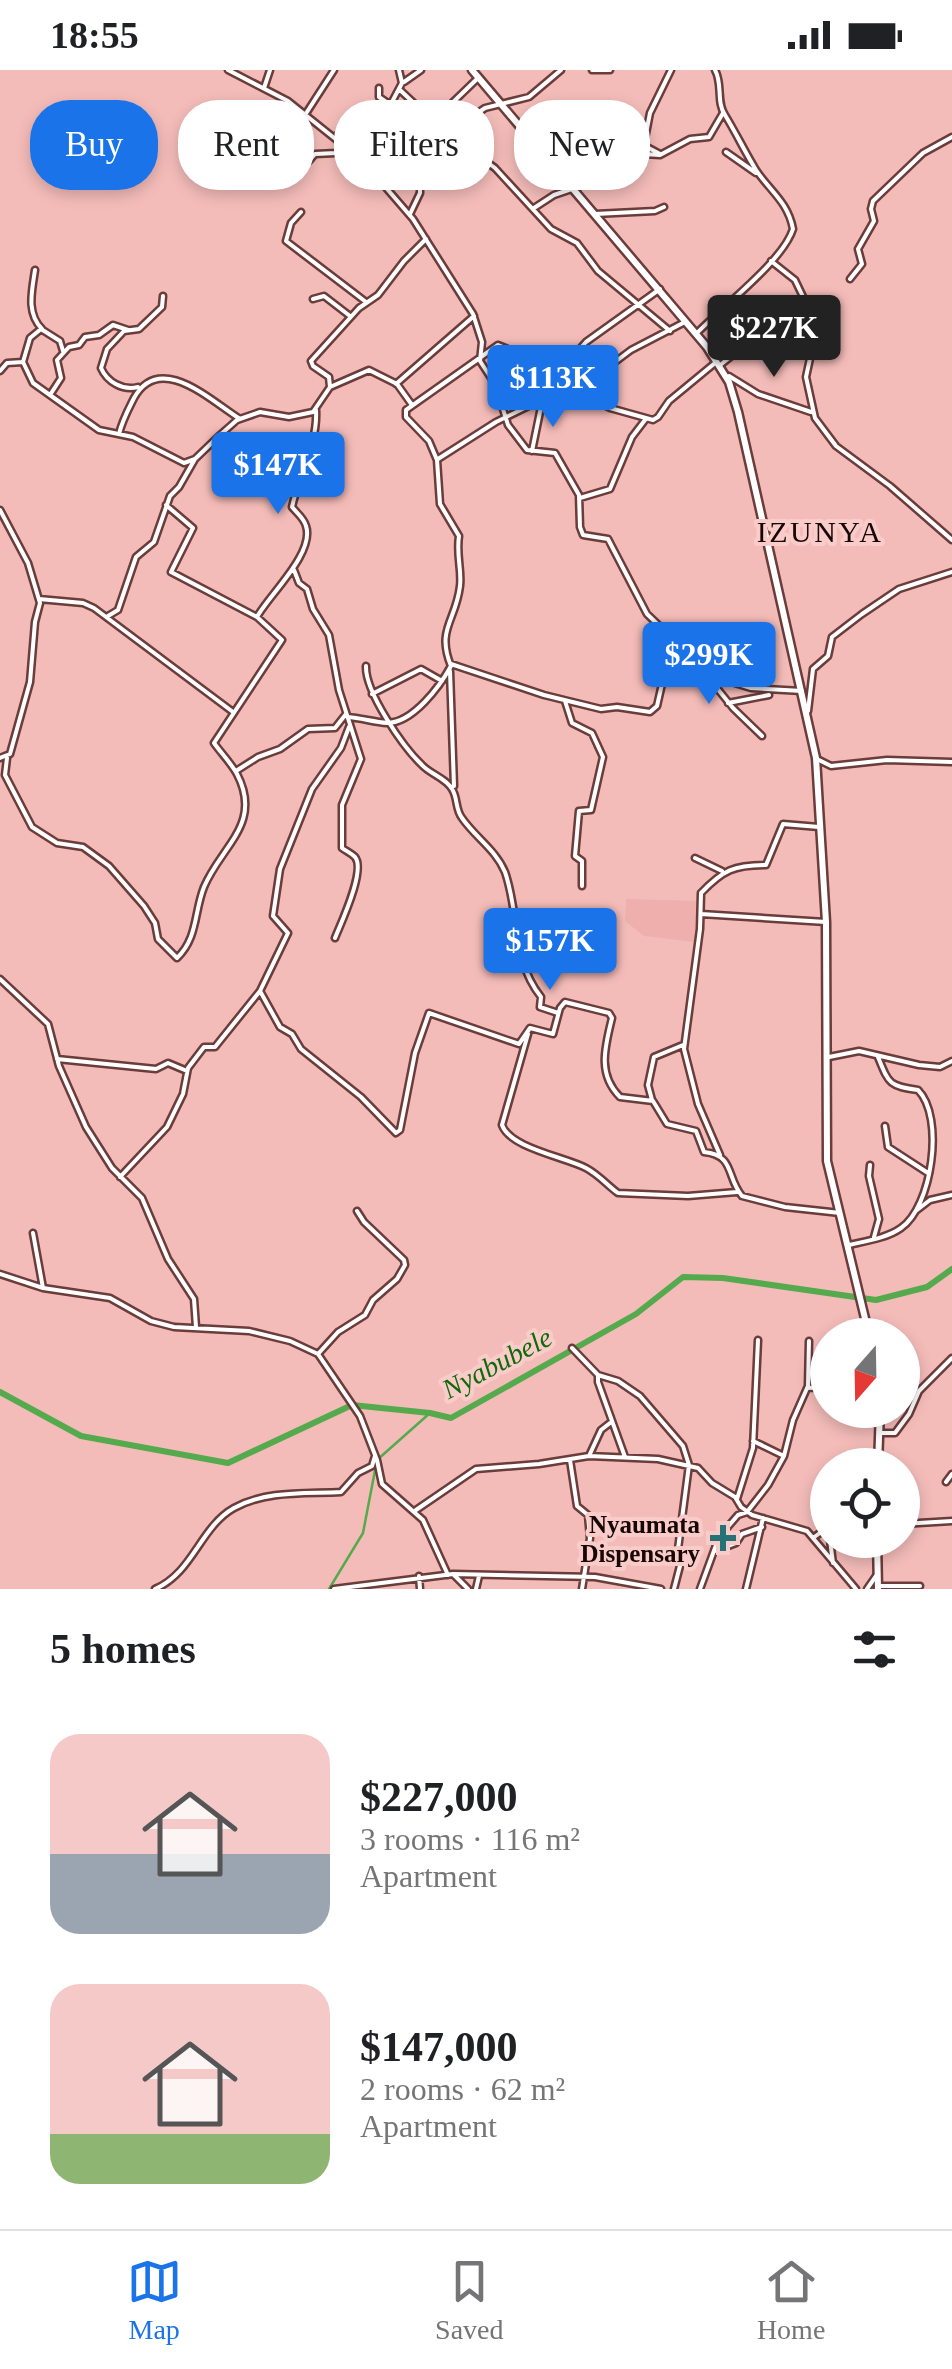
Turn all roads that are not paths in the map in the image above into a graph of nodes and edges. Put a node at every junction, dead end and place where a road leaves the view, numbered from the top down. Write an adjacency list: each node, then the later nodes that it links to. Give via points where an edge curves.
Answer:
1 (228, 70): 14 (street)
2 (270, 70): 14 (street)
3 (334, 70): 21 (street)
4 (399, 70): 13 (street)
5 (421, 70): 13 (street)
6 (472, 70): 12 (street)
7 (561, 70): 22 (street, via 529,96)
8 (592, 70): 9 (street)
9 (610, 70)
10 (672, 70): 25 (street)
11 (715, 70): 24 (street)
12 (478, 77): 20 (street); 22 (street)
13 (401, 86): 18 (street); 19 (street)
14 (264, 88): 16 (street)
15 (379, 88): 17 (street)
16 (286, 100)
17 (384, 100)
18 (395, 100)
19 (411, 100)
20 (455, 100)
21 (314, 101)
22 (502, 103): 23 (street); 26 (street)
23 (494, 106)
24 (723, 113): 33 (street, via 709,137); 35 (street)
25 (650, 114)
26 (514, 118)
27 (314, 122): 28 (street)
28 (334, 136)
29 (952, 138): 47 (street, via 923,152 873,201 874,221 858,248 862,264)
30 (650, 149): 33 (street)
31 (726, 152): 35 (street)
32 (650, 154): 33 (street)
33 (660, 154)
34 (494, 167): 40 (street)
35 (760, 176): 45 (street, via 784,202 793,228)
36 (387, 190): 43 (street)
37 (420, 190): 43 (street)
38 (574, 190): 40 (street); 42 (street)
39 (664, 207): 42 (street)
40 (534, 208): 52 (street)
41 (301, 212): 51 (street, via 286,241)
42 (594, 214): 48 (street)
43 (410, 215): 44 (street)
44 (426, 239): 51 (street); 56 (street)
45 (771, 261): 61 (street); 63 (street, via 794,278 814,317)
46 (35, 270): 58 (street, via 32,310)
47 (850, 279)
48 (660, 289): 52 (street); 57 (street)
49 (163, 296): 59 (street, via 162,306 139,329)
50 (314, 299): 53 (street, via 321,295)
51 (366, 302): 55 (street)
52 (638, 305): 60 (street); 64 (street)
53 (342, 310): 54 (street); 55 (street)
54 (331, 312)
55 (351, 316): 74 (street, via 311,361 329,376)
56 (474, 316): 65 (street); 72 (street)
57 (686, 321): 60 (street); 61 (street)
58 (42, 329): 62 (street, via 60,341); 66 (street, via 30,338)
59 (128, 330): 62 (street, via 113,324); 73 (street, via 107,350 100,368 120,385)
60 (670, 331): 67 (street, via 610,365)
61 (696, 334): 68 (street)
62 (63, 352): 75 (street, via 56,364 60,380)
63 (811, 353): 68 (street, via 748,342); 79 (street)
64 (574, 356): 65 (street, via 534,359 498,345); 67 (street); 69 (street)
65 (479, 358): 77 (street); 80 (street)
66 (24, 362): 70 (street); 75 (street, via 32,384)
67 (588, 364): 69 (street)
68 (720, 367): 79 (street, via 758,394); 82 (street, via 670,400 658,417); 101 (street, via 738,412)
69 (570, 368): 71 (street)
70 (0, 371)
71 (561, 383): 76 (street); 82 (street)
72 (396, 384): 74 (street, via 369,370); 77 (street)
73 (142, 386): 81 (street, via 173,379); 83 (street)
74 (330, 387): 78 (street)
75 (49, 396): 83 (street)
76 (542, 400): 80 (street); 84 (street)
77 (412, 405): 86 (street, via 406,417 430,441)
78 (316, 410): 81 (street); 91 (street, via 292,506 308,534)
79 (811, 412): 90 (street, via 836,446)
80 (504, 418): 84 (street); 86 (street)
81 (240, 419): 85 (street)
82 (645, 420): 87 (street, via 610,490)
83 (118, 436): 85 (street, via 184,463)
84 (532, 451): 87 (street, via 555,454)
85 (196, 459): 88 (street)
86 (437, 460): 99 (street, via 440,504 459,536 460,584 443,645)
87 (580, 498): 96 (street, via 584,535 608,539 643,608)
88 (166, 506): 94 (street, via 154,542 136,557 118,610); 95 (street, via 193,528 171,572)
89 (0, 510): 93 (street)
90 (952, 540)
91 (294, 570): 95 (street); 107 (street, via 329,634)
92 (952, 572): 108 (street, via 899,589 832,638 828,656 813,669)
93 (39, 599): 94 (street, via 86,604); 114 (street, via 27,696)
94 (108, 616): 106 (street)
95 (257, 617): 106 (street, via 282,641)
96 (673, 638): 97 (street); 101 (street, via 725,680 769,692)
97 (666, 662): 104 (street, via 652,712); 105 (street, via 703,674)
98 (366, 666): 102 (street)
99 (451, 666): 100 (street); 104 (street); 116 (street)
100 (442, 681): 102 (street, via 421,670); 109 (street)
101 (802, 691): 108 (street)
102 (372, 694): 109 (street)
103 (768, 695): 105 (street)
104 (565, 700): 120 (street, via 572,723 592,734 603,756 591,809 579,813 575,858 582,862)
105 (728, 704): 111 (street)
106 (233, 712): 115 (street, via 214,744)
107 (347, 715): 109 (street); 110 (street); 115 (street, via 335,728 304,731)
108 (808, 722): 112 (street)
109 (392, 723): 116 (street, via 423,767)
110 (350, 727): 123 (street, via 361,759 342,805 341,844 358,865); 125 (street, via 316,781 287,850 273,912 288,935)
111 (762, 736)
112 (816, 758): 113 (street, via 831,766); 117 (street)
113 (952, 762)
114 (3, 763): 115 (street, via 32,827 57,843 87,849 109,866 144,906 158,940 178,958 191,942 204,887 244,817)
115 (236, 771)
116 (454, 791): 126 (street, via 461,817 505,874 517,946 542,999 540,1008)
117 (819, 827): 119 (street, via 783,824 766,865); 122 (street)
118 (695, 858): 119 (street)
119 (725, 872): 121 (street, via 701,893)
120 (582, 886)
121 (700, 914): 122 (street); 128 (street)
122 (826, 922): 129 (street)
123 (335, 938)
124 (0, 979): 131 (street, via 48,1024)
125 (260, 991): 127 (street, via 300,1050 361,1097 394,1133 428,1013 517,1044); 133 (street)
126 (558, 1013): 127 (street, via 553,1034); 134 (street, via 566,1002 612,1015 605,1076 624,1098)
127 (528, 1029): 140 (street, via 502,1126 511,1138 577,1164 618,1193)
128 (684, 1044): 134 (street, via 654,1057 648,1084); 136 (street, via 698,1104)
129 (829, 1057): 130 (street, via 860,1050); 144 (street, via 827,1161)
130 (878, 1057): 132 (street, via 940,1067); 138 (street, via 889,1082 926,1099 933,1122)
131 (57, 1059): 133 (street, via 156,1068 169,1063); 139 (street, via 86,1127)
132 (952, 1061)
133 (187, 1071): 139 (street, via 166,1127)
134 (653, 1101): 136 (street, via 668,1124 696,1131 704,1152)
135 (885, 1126): 138 (street, via 888,1147)
136 (720, 1154): 140 (street)
137 (870, 1164): 146 (street, via 879,1219)
138 (928, 1173): 142 (street)
139 (120, 1177): 151 (street, via 142,1198 168,1260 190,1290)
140 (738, 1192): 144 (street, via 765,1203)
141 (952, 1195): 142 (street)
142 (917, 1210): 146 (street, via 900,1229)
143 (358, 1211): 155 (street, via 405,1265 365,1315)
144 (840, 1212): 147 (street)
145 (33, 1233): 149 (street)
146 (874, 1240): 147 (street)
147 (849, 1245): 150 (street)
148 (0, 1274): 149 (street)
149 (42, 1288): 151 (street, via 110,1298 143,1319)
150 (865, 1318)
151 (196, 1327): 155 (street, via 276,1336)
152 (758, 1340): 163 (street)
153 (809, 1341): 158 (street)
154 (572, 1348): 157 (street)
155 (318, 1354): 165 (street, via 360,1416)
156 (952, 1358): 162 (street, via 921,1388 895,1433)
157 (598, 1375): 160 (street); 170 (street, via 640,1396 684,1446)
158 (807, 1388): 159 (street); 167 (street)
159 (810, 1388)
160 (612, 1422): 166 (street); 168 (street)
161 (880, 1428): 162 (street)
162 (880, 1433): 164 (street)
163 (754, 1441): 167 (street); 173 (street)
164 (879, 1448)
165 (375, 1456): 174 (street, via 382,1484); 193 (street, via 340,1492 290,1493 232,1510 172,1583)
166 (589, 1456): 168 (street); 169 (street)
167 (784, 1456): 175 (street)
168 (626, 1457): 170 (street)
169 (570, 1460): 174 (street, via 472,1470); 190 (street, via 576,1506 588,1515 590,1530)
170 (688, 1465): 173 (street); 200 (street)
171 (952, 1474): 172 (street)
172 (946, 1482)
173 (737, 1499): 175 (street)
174 (414, 1512): 187 (street)
175 (747, 1512): 176 (street); 181 (street, via 722,1534)
176 (763, 1518): 179 (street); 180 (street)
177 (952, 1521): 178 (street)
178 (920, 1523)
179 (762, 1527): 181 (street); 202 (street)
180 (810, 1536)
181 (714, 1552): 201 (street)
182 (829, 1558): 185 (street)
183 (832, 1558): 185 (street)
184 (877, 1558): 186 (street)
185 (833, 1563): 203 (street)
186 (878, 1574): 192 (street); 204 (street)
187 (451, 1575): 188 (street); 189 (street); 196 (street)
188 (418, 1576): 194 (street); 195 (street)
189 (478, 1576): 190 (street); 197 (street)
190 (582, 1578): 198 (street); 199 (street)
191 (920, 1586): 192 (street)
192 (878, 1587)
193 (155, 1589)
194 (334, 1589)
195 (420, 1589)
196 (468, 1589)
197 (476, 1589)
198 (582, 1589)
199 (661, 1589)
200 (674, 1589)
201 (700, 1589)
202 (746, 1589)
203 (856, 1589)
204 (867, 1589)

